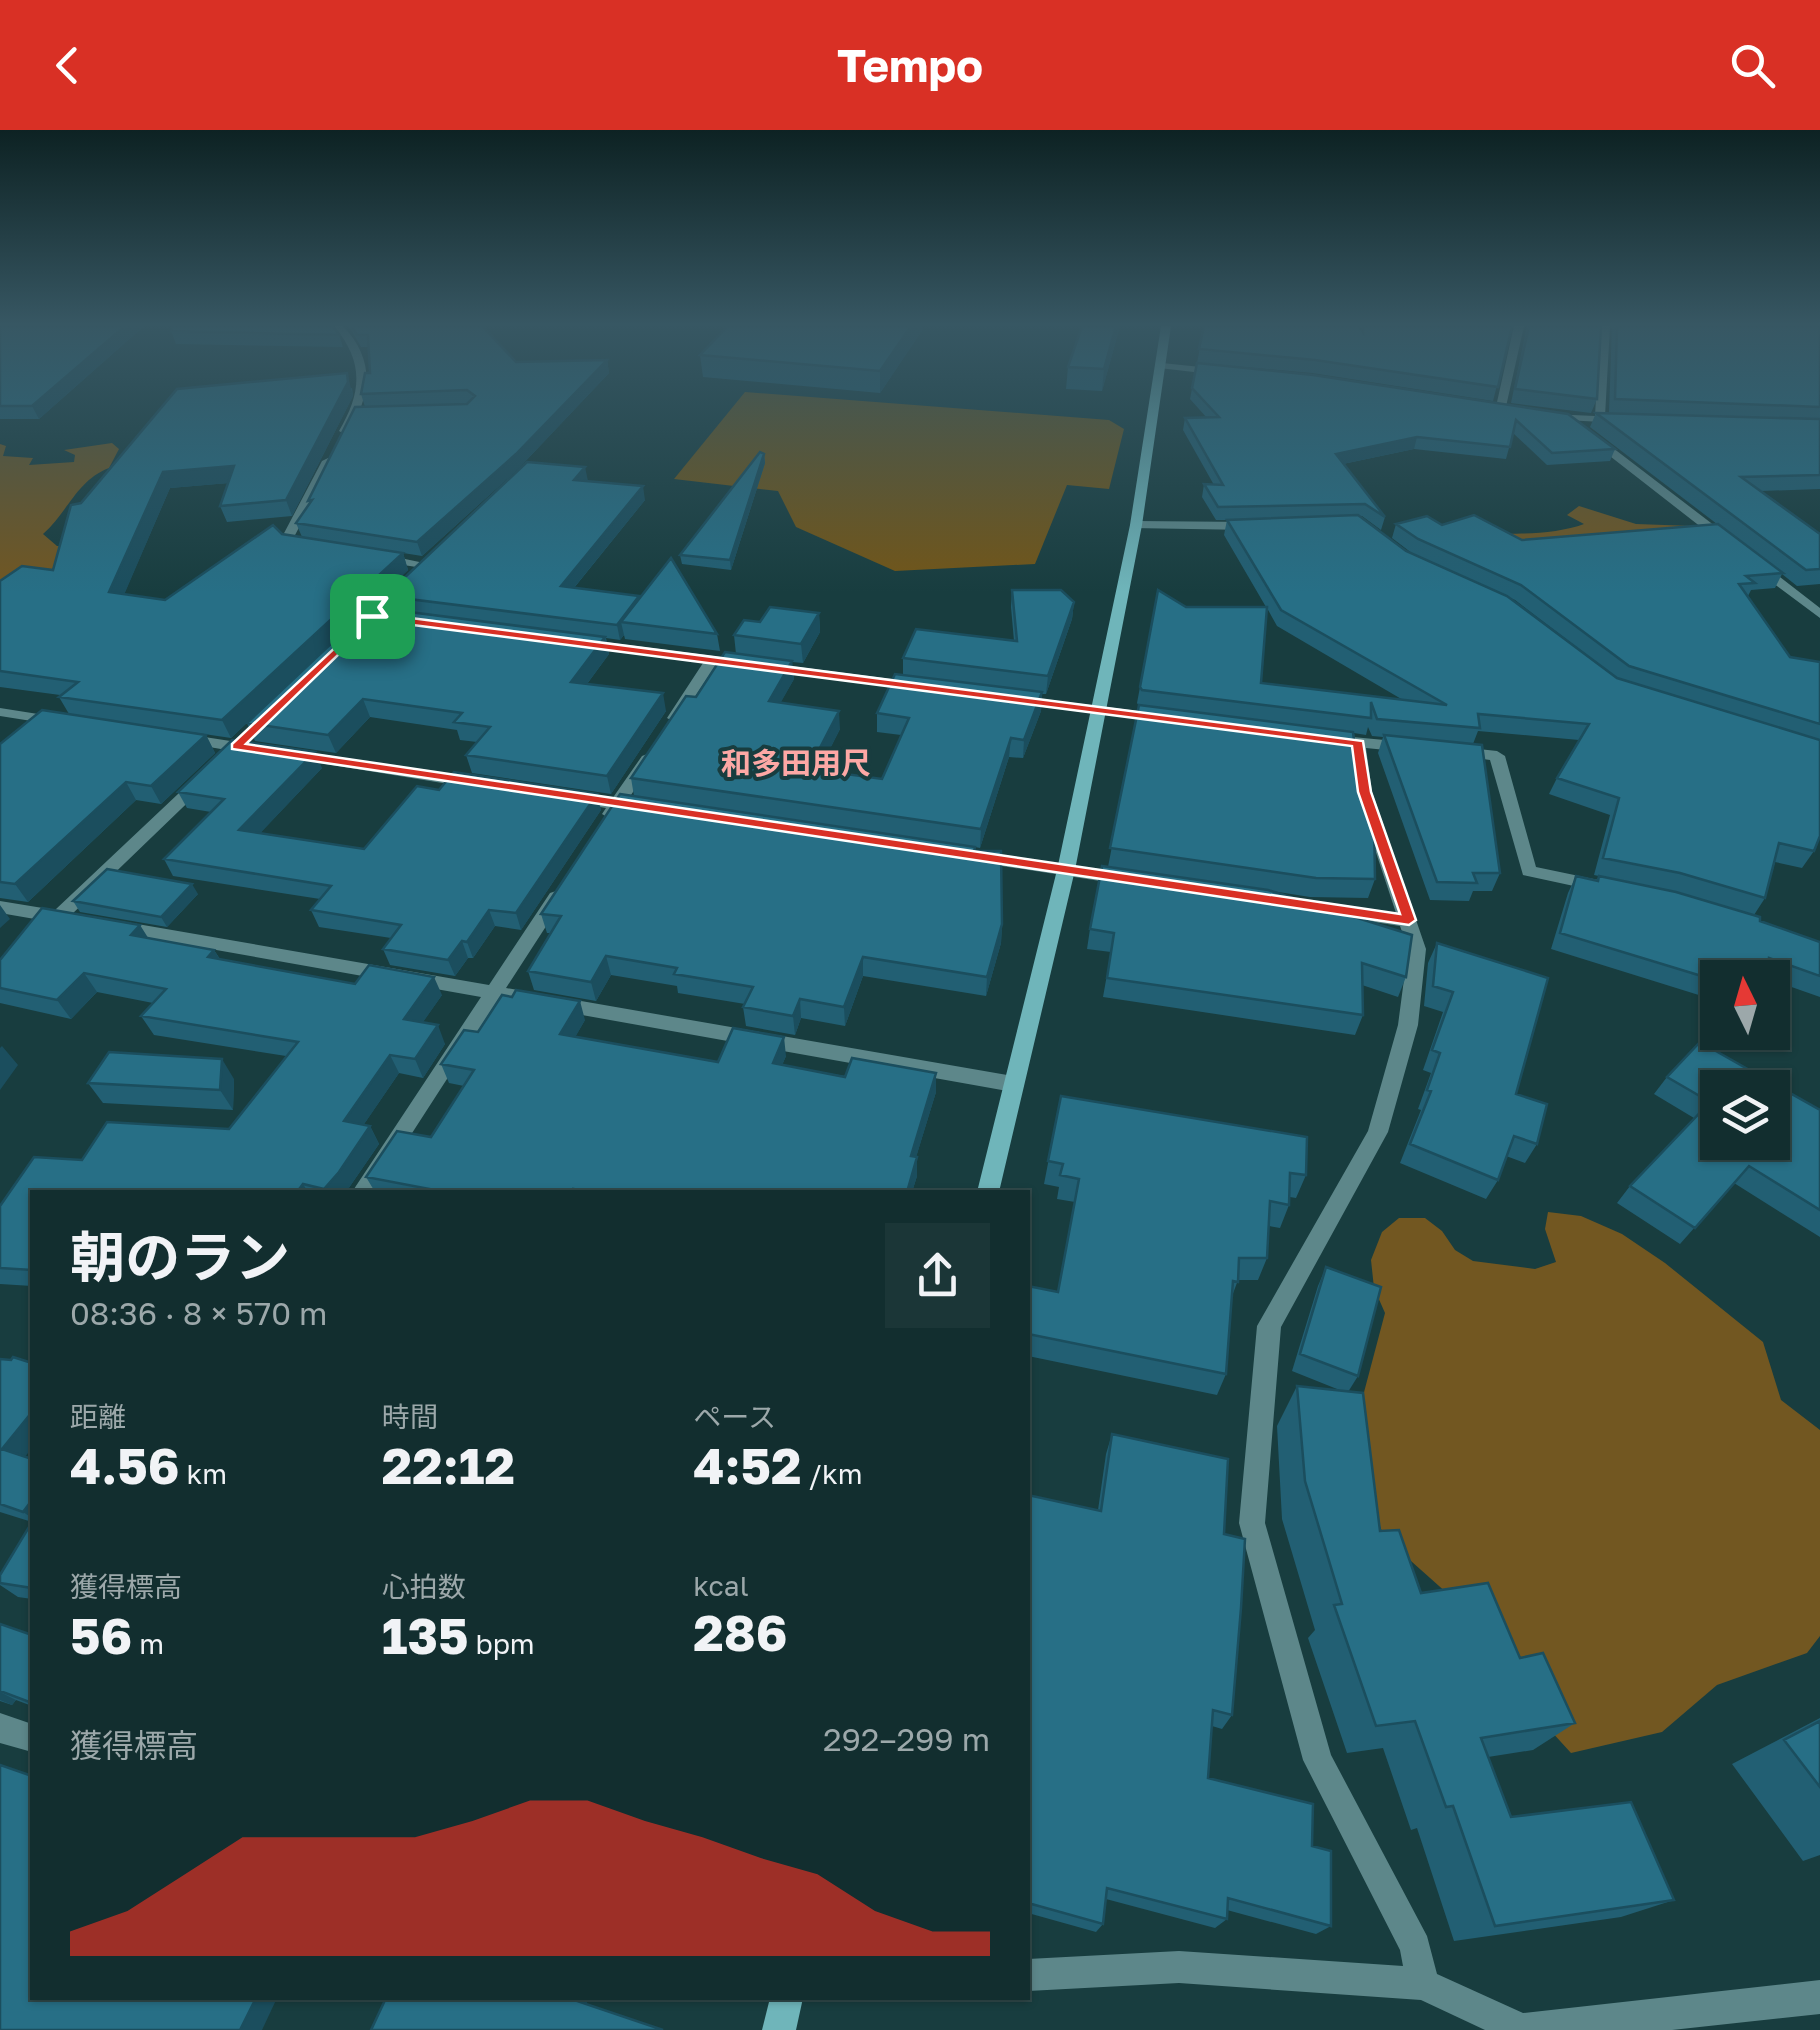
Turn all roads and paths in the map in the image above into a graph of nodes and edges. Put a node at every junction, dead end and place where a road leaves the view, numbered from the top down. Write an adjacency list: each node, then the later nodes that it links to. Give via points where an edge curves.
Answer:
1 (353, 414): 10 (street, via 288,537 288,543)
2 (1154, 415): 8 (street)
3 (1534, 415): 5 (street)
4 (1600, 415): 6 (street)
5 (1568, 418): 6 (street); 11 (street)
6 (1600, 419): 7 (street)
7 (1631, 420)
8 (1136, 525): 9 (street); 22 (street)
9 (1258, 526)
10 (314, 549)
11 (1738, 550)
12 (436, 552): 15 (street)
13 (369, 556): 15 (street)
14 (1754, 562): 17 (street)
15 (423, 564): 16 (street)
16 (410, 577)
17 (1820, 614)
18 (560, 641): 19 (street)
19 (712, 660): 20 (street); 37 (street)
20 (924, 688)
21 (1002, 698): 22 (street)
22 (1098, 710): 24 (street); 41 (street)
23 (0, 712): 25 (street)
24 (1172, 720)
25 (79, 724)
26 (250, 734): 30 (street)
27 (158, 735): 30 (street)
28 (1321, 738): 29 (street)
29 (1358, 743): 31 (street); 48 (street, via 1364,792)
30 (236, 746): 33 (street); 35 (street)
31 (1418, 748)
32 (1438, 750): 44 (street, via 1497,756 1529,871)
33 (223, 760)
34 (209, 773): 47 (street)
35 (484, 784)
36 (560, 796): 37 (street)
37 (616, 805): 38 (street); 39 (street)
38 (655, 810)
39 (596, 836)
40 (956, 854): 41 (street)
41 (1066, 870): 42 (street); 50 (street)
42 (1142, 882)
43 (565, 883): 49 (street)
44 (1616, 889)
45 (1276, 901): 48 (street)
46 (0, 906): 47 (street)
47 (77, 920): 49 (street)
48 (1409, 920): 56 (street, via 1417,949 1408,1025 1378,1132 1269,1326 1252,1523 1318,1760 1416,1947)
49 (492, 992): 50 (street); 51 (street)
50 (1013, 1084): 52 (street)
51 (364, 1190)
52 (988, 1190)
53 (0, 1728): 54 (street)
54 (30, 1737)
55 (1030, 1975): 56 (street, via 1179,1967)
56 (1423, 1984): 57 (street, via 1522,2030)
57 (1820, 1997)
58 (786, 2000): 59 (street)
59 (779, 2030)

